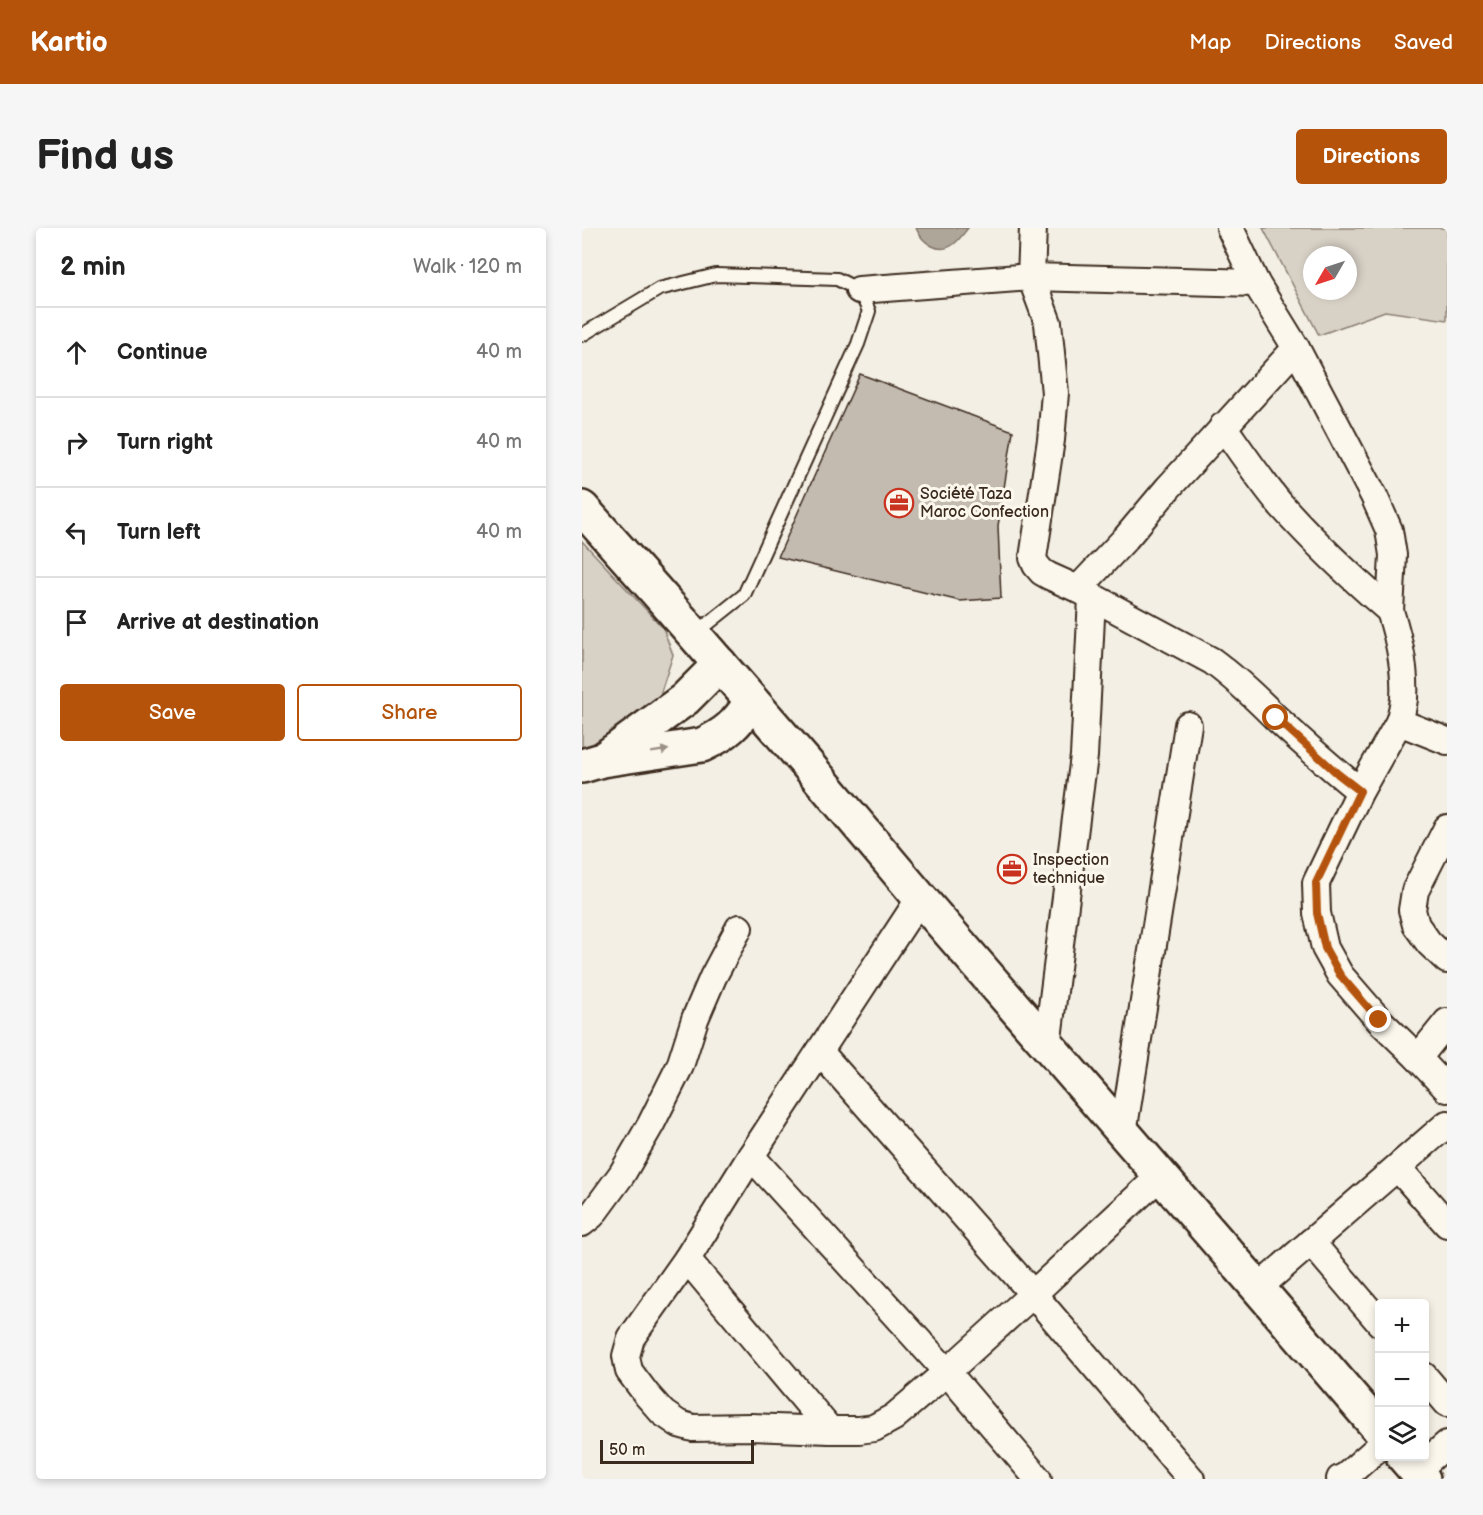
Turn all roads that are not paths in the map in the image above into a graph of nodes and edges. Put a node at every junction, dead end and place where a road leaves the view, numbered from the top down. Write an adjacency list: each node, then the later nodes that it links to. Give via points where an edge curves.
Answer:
1 (1033, 228): 3 (street)
2 (1230, 228): 4 (street)
3 (1031, 277): 4 (street); 5 (street); 10 (street, via 1048,323 1055,393 1033,558 1042,572)
4 (1256, 283): 7 (street)
5 (859, 290): 6 (lane, via 837,279 716,275 659,289); 12 (lane, via 868,311 858,344 744,595)
6 (582, 335)
7 (1296, 348): 8 (street); 11 (street, via 1389,530 1393,555)
8 (1223, 426): 10 (street, via 1126,538); 11 (street, via 1280,504 1347,574)
9 (582, 508): 12 (main road)
10 (1085, 594): 19 (street, via 1212,661); 25 (street, via 1084,756)
11 (1390, 611): 15 (street, via 1404,680)
12 (694, 635): 13 (main road)
13 (720, 664): 14 (main road); 18 (main road, via 685,699)
14 (751, 702): 18 (main road, one-way to 14, via 702,745 728,731); 21 (main road)
15 (1399, 722): 17 (street); 19 (street)
16 (1188, 725): 30 (street)
17 (1447, 741)
18 (592, 763)
19 (1360, 791): 27 (street, via 1316,883 1317,913 1325,948 1340,975)
20 (1447, 828): 23 (street, via 1415,891 1412,910 1416,925)
21 (920, 898): 25 (main road); 26 (street)
22 (738, 928): 34 (street, via 712,977 680,1066 651,1124 622,1174)
23 (1447, 960)
24 (1447, 1022): 27 (street)
25 (1047, 1046): 30 (main road)
26 (820, 1052): 31 (street); 39 (street)
27 (1418, 1058): 28 (street)
28 (1447, 1089)
29 (1447, 1124): 32 (street)
30 (1123, 1132): 33 (main road)
31 (751, 1156): 37 (street); 41 (street)
32 (1398, 1168): 35 (street); 36 (street)
33 (1160, 1176): 38 (main road); 39 (street)
34 (582, 1223)
35 (1447, 1224)
36 (1311, 1242): 38 (street); 40 (street)
37 (687, 1259): 45 (street); 45 (street, via 631,1338 626,1356 629,1371 647,1395 663,1413 693,1428)
38 (1258, 1288): 44 (main road)
39 (1033, 1294): 41 (street); 50 (street)
40 (1375, 1317)
41 (947, 1372): 45 (street, via 883,1424 859,1430); 49 (street)
42 (1429, 1381): 43 (street)
43 (1447, 1403)
44 (1375, 1424)
45 (830, 1430)
46 (1447, 1444): 48 (street)
47 (1375, 1450): 51 (street)
48 (1414, 1469)
49 (1038, 1479)
50 (1191, 1479)
51 (1340, 1479)

